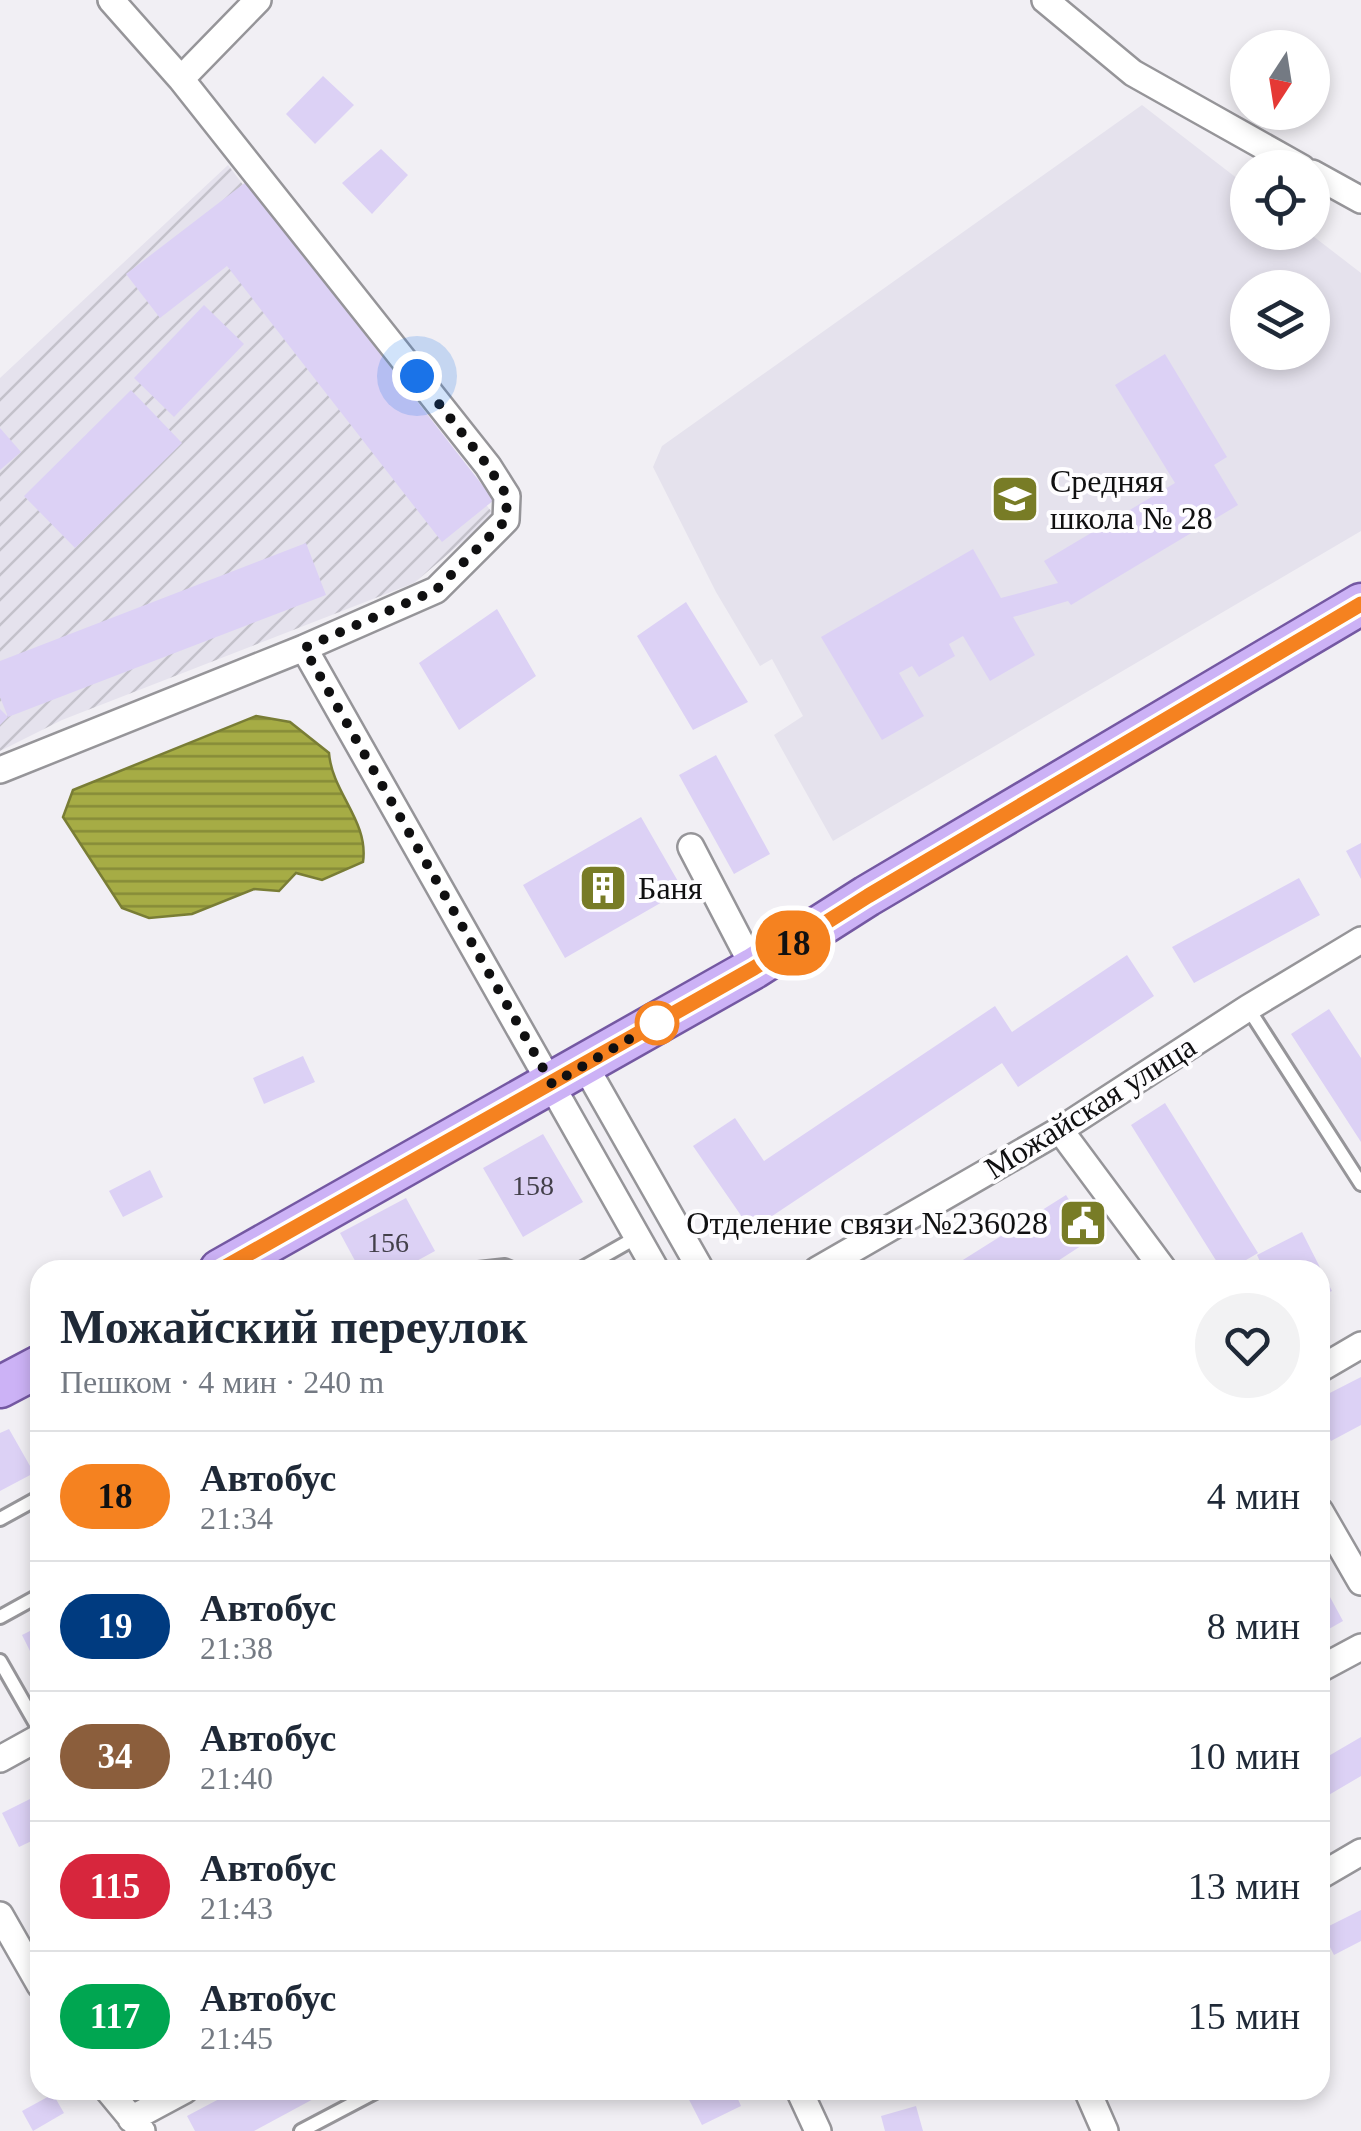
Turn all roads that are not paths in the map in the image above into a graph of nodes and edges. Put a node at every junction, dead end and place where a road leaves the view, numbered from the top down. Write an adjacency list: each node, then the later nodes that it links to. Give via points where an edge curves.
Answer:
1 (111, 0): 4 (street)
2 (258, 0): 4 (street)
3 (1045, 0): 5 (street, via 1133,73)
4 (181, 80): 9 (street, via 507,496 506,520 436,590)
5 (1270, 150)
6 (1330, 183): 7 (street)
7 (1361, 200)
8 (1361, 604): 13 (main road)
9 (304, 648): 10 (street); 15 (street)
10 (0, 770)
11 (691, 847): 13 (street)
12 (1361, 940): 14 (street, Можайская улица)
13 (754, 968): 15 (main road)
14 (1248, 1008): 16 (street, Можайская улица); 17 (lane)
15 (568, 1074): 18 (street); 19 (main road); 22 (street)
16 (1060, 1130): 23 (street, Можайская улица); 24 (street)
17 (1361, 1184)
18 (638, 1236): 20 (lane); 21 (street)
19 (238, 1260)
20 (596, 1260)
21 (651, 1260)
22 (694, 1260)
23 (834, 1260)
24 (1157, 1260)
25 (1361, 1344): 26 (street)
26 (1330, 1362)
27 (30, 1371): 28 (main road)
28 (0, 1387)
29 (30, 1502): 30 (lane)
30 (0, 1518)
31 (1330, 1529): 32 (street)
32 (1361, 1582)
33 (30, 1601): 34 (lane)
34 (0, 1617)
35 (1361, 1647): 37 (street)
36 (0, 1661): 38 (lane)
37 (1330, 1663)
38 (30, 1716)
39 (30, 1740): 40 (street)
40 (0, 1759)
41 (1361, 1852): 42 (street)
42 (1330, 1870)
43 (0, 1915): 44 (street)
44 (30, 1968)
45 (116, 2100): 50 (street)
46 (171, 2100): 50 (street)
47 (360, 2100): 51 (lane)
48 (804, 2100): 52 (street)
49 (1092, 2100): 53 (street)
50 (136, 2125)
51 (300, 2131)
52 (818, 2131)
53 (1105, 2131)

